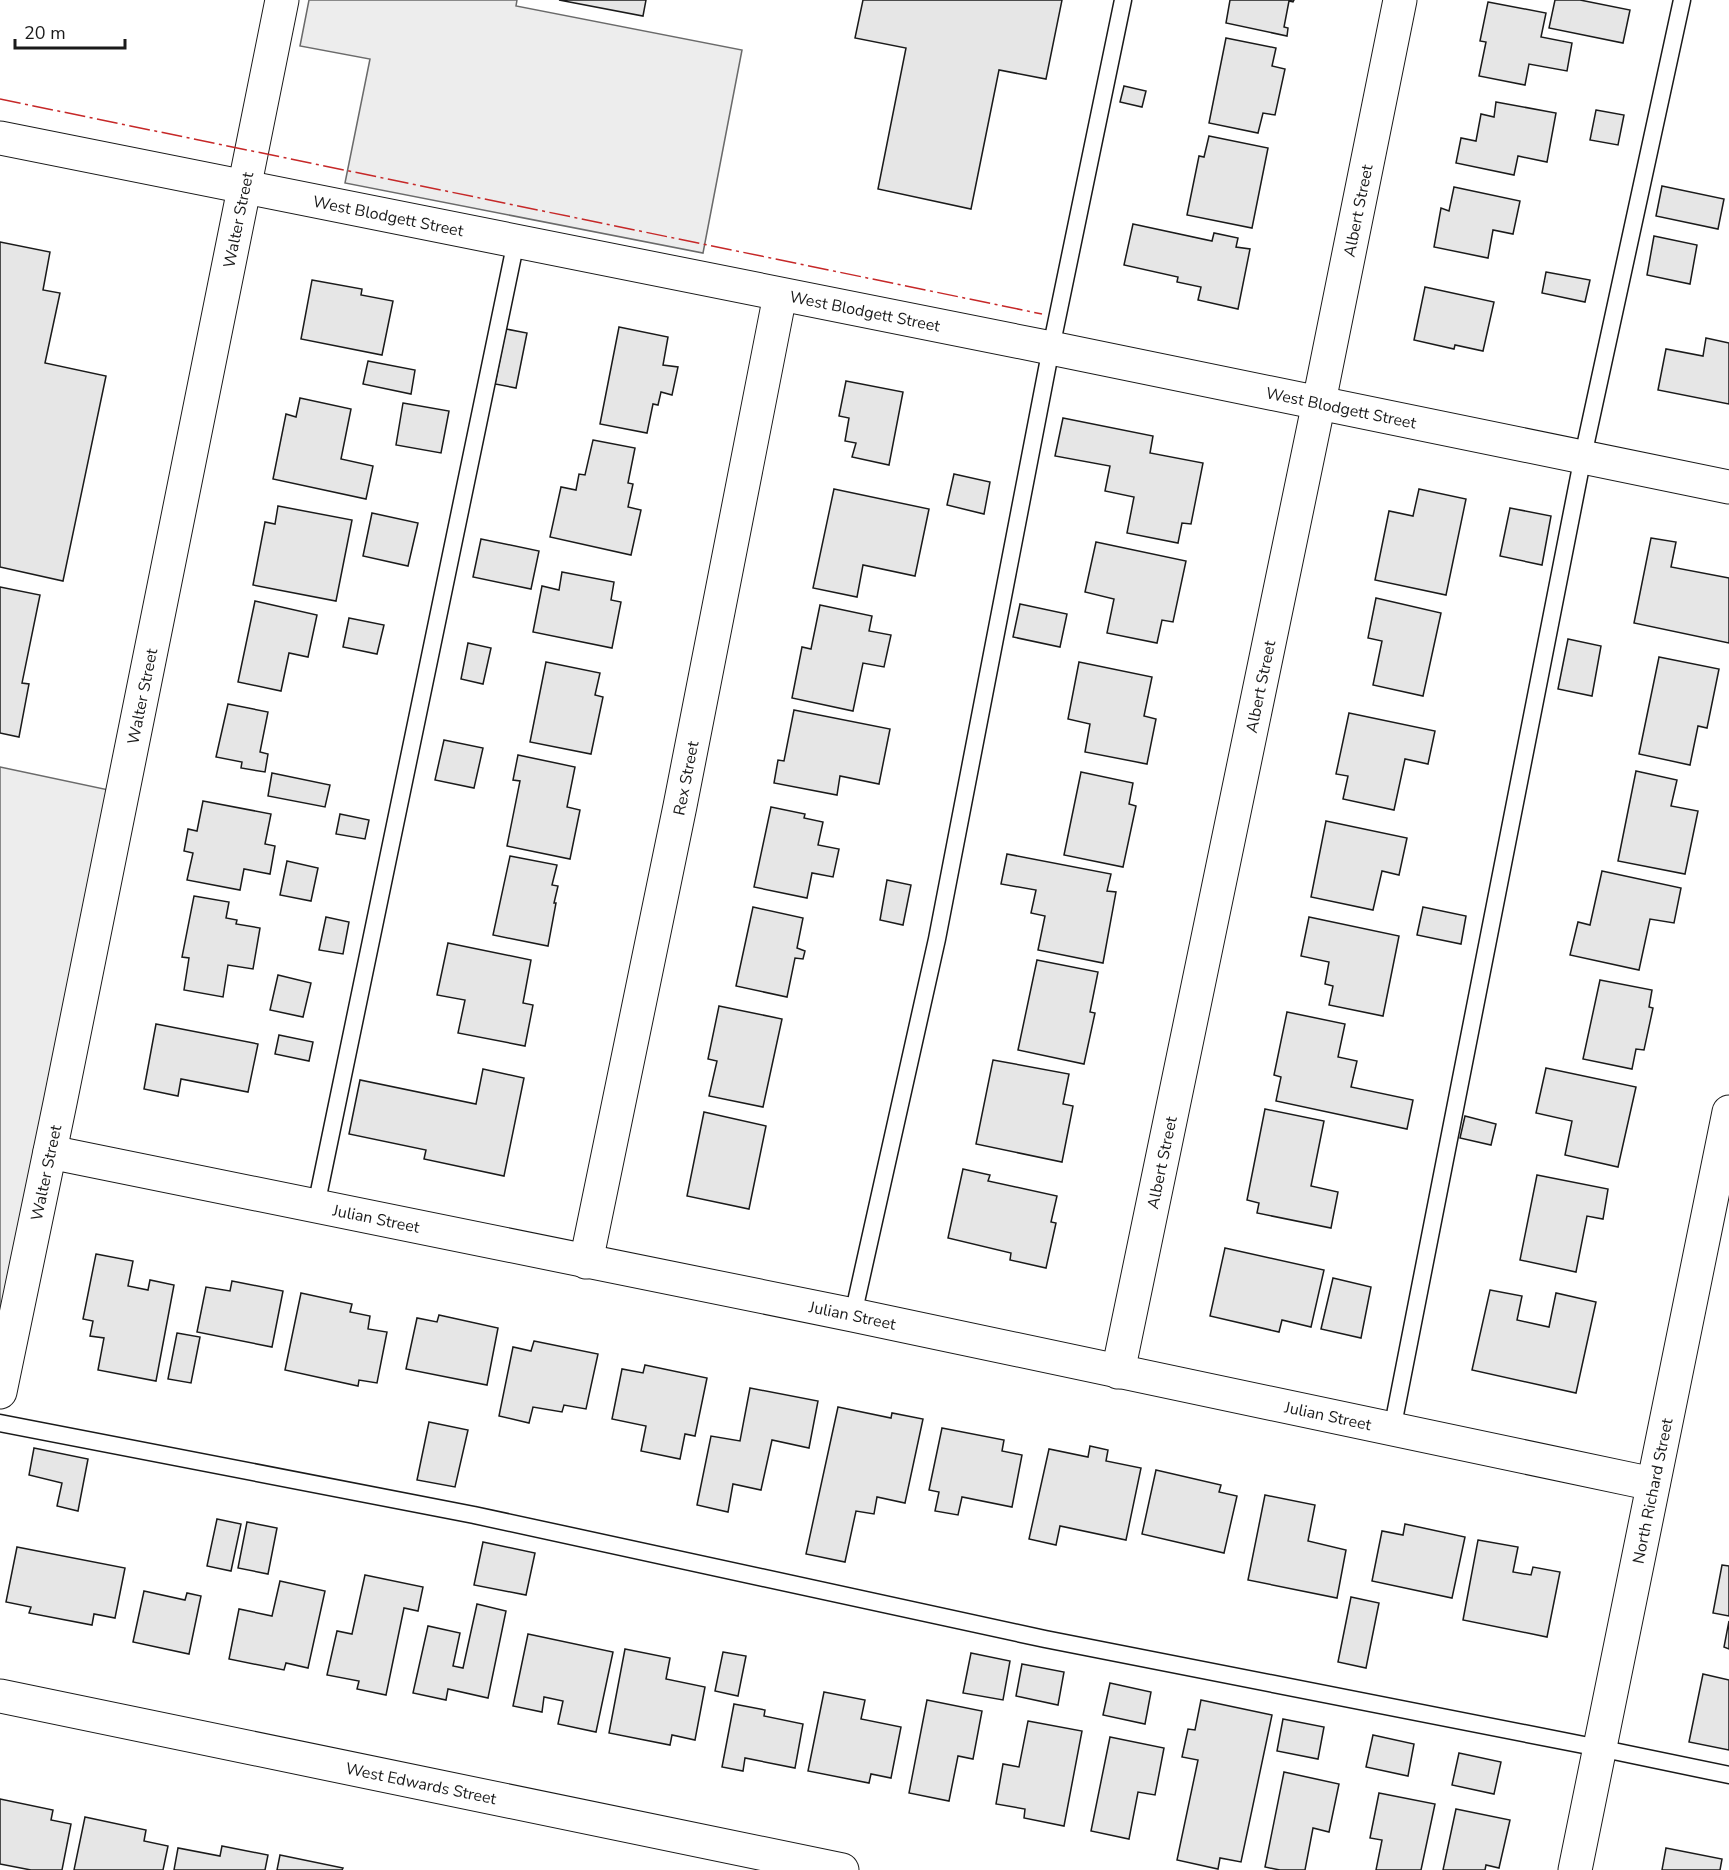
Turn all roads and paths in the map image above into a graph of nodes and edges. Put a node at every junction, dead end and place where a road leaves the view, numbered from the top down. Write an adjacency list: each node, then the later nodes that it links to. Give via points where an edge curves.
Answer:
1 (282, 0): 6 (street, Walter Street)
2 (1123, 0): 9 (lane)
3 (1400, 0): 10 (street, Albert Street)
4 (1682, 0): 11 (lane)
5 (0, 138): 6 (street, West Blodgett Street)
6 (244, 188): 7 (street, West Blodgett Street); 14 (street, Walter Street)
7 (516, 241): 8 (street, West Blodgett Street); 15 (lane)
8 (780, 295): 9 (street, West Blodgett Street); 16 (street, Rex Street)
9 (1051, 348): 10 (street, West Blodgett Street); 17 (lane, via 937,939)
10 (1319, 402): 11 (street, West Blodgett Street); 18 (street, Albert Street)
11 (1583, 456): 12 (street, West Blodgett Street); 21 (lane)
12 (1729, 486)
13 (1729, 1112): 22 (street, North Richard Street)
14 (50, 1152): 15 (street, Julian Street); 19 (street, Walter Street)
15 (316, 1206): 16 (street, Julian Street)
16 (586, 1262): 17 (street, Julian Street)
17 (853, 1315): 18 (street, Julian Street)
18 (1118, 1372): 21 (street, Julian Street)
19 (0, 1392)
20 (0, 1423): 24 (lane, via 474,1515 1045,1639)
21 (1392, 1430): 22 (street, Julian Street)
22 (1653, 1484): 24 (street, North Richard Street)
23 (0, 1696): 26 (street, West Edwards Street)
24 (1599, 1748): 25 (lane); 27 (street, North Richard Street)
25 (1729, 1775)
26 (842, 1870)
27 (1575, 1870)

